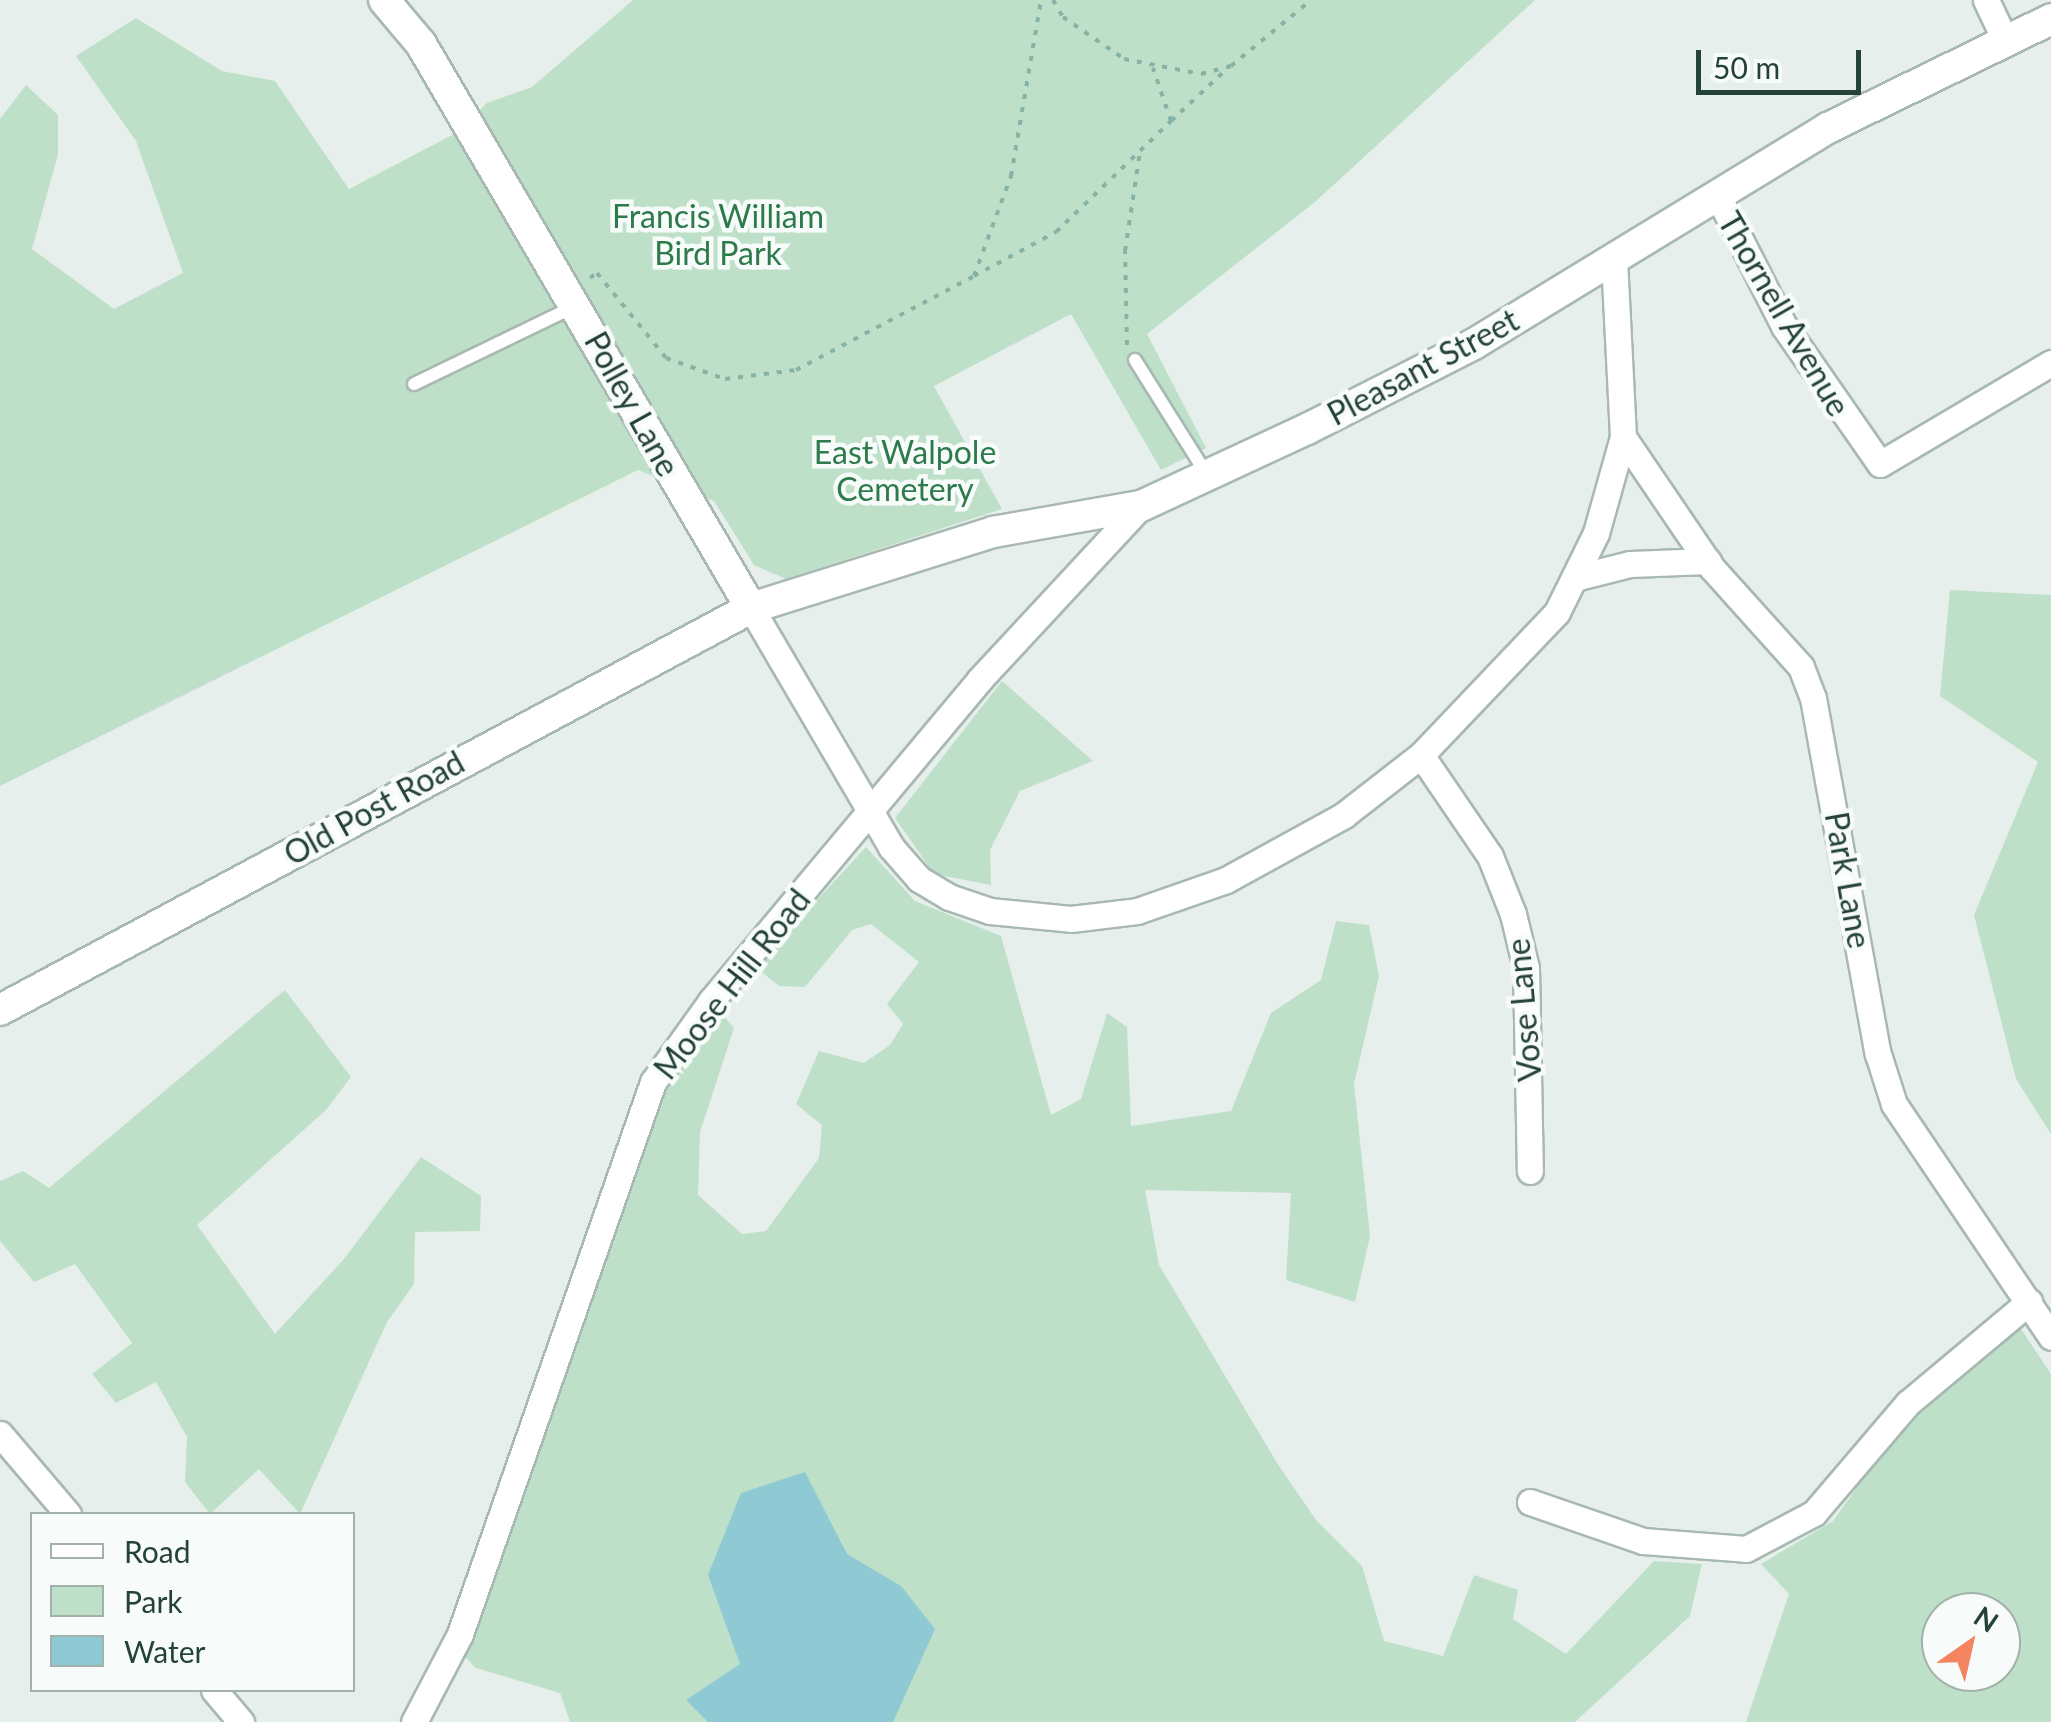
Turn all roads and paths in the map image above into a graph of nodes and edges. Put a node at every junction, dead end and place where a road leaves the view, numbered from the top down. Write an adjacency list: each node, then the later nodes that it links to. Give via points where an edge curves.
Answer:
1 (384, 0): 15 (street, Polley Lane, via 421,44)
2 (1041, 0): 14 (path, via 1010,176)
3 (1052, 0): 9 (path, via 1094,42)
4 (1311, 0): 8 (path)
5 (1986, 0): 7 (street)
6 (2051, 19): 7 (street, Pleasant Street)
7 (2004, 38): 12 (street, Pleasant Street)
8 (1231, 66): 9 (path, via 1200,74); 10 (path)
9 (1153, 68): 10 (path)
10 (1171, 121): 11 (path)
11 (1140, 152): 14 (path, via 1056,232); 16 (path, via 1124,281 1126,342)
12 (1716, 194): 13 (street, Pleasant Street); 17 (street, Thornell Avenue, via 1784,326 1880,464)
13 (1614, 258): 19 (street); 20 (street, Pleasant Street, via 1474,344)
14 (974, 276): 15 (path, via 796,370 756,379 696,374 666,358 597,273)
15 (573, 298): 18 (lane); 24 (street, Polley Lane)
16 (1135, 360): 20 (lane)
17 (2051, 363)
18 (414, 384)
19 (1622, 437): 22 (street, Park Lane); 23 (street, Polley Lane)
20 (1208, 475): 21 (street, Pleasant Street)
21 (1141, 506): 24 (street, Pleasant Street, via 993,532); 26 (street, Moose Hill Road, via 1043,605)
22 (1708, 561): 23 (street, via 1630,564); 29 (street, Park Lane, via 1794,658 1814,698 1878,1054 1894,1104)
23 (1578, 576): 25 (street, Polley Lane, via 1524,654)
24 (751, 608): 26 (street, Polley Lane); 27 (street, Old Post Road)
25 (1421, 756): 26 (street, Polley Lane, via 1344,815 1226,880 1137,912 1071,919 990,911 949,897 919,879); 28 (street, Vose Lane, via 1490,856 1513,914 1526,968)
26 (870, 814): 36 (street, Moose Hill Road, via 711,1001 653,1082 460,1634)
27 (0, 1010)
28 (1530, 1171)
29 (2029, 1302): 30 (street, Park Lane); 32 (street, via 1908,1403 1814,1514 1746,1548 1643,1541)
30 (2051, 1338)
31 (0, 1434): 33 (street)
32 (1530, 1502)
33 (66, 1512)
34 (216, 1692): 35 (street)
35 (241, 1722)
36 (414, 1722)

